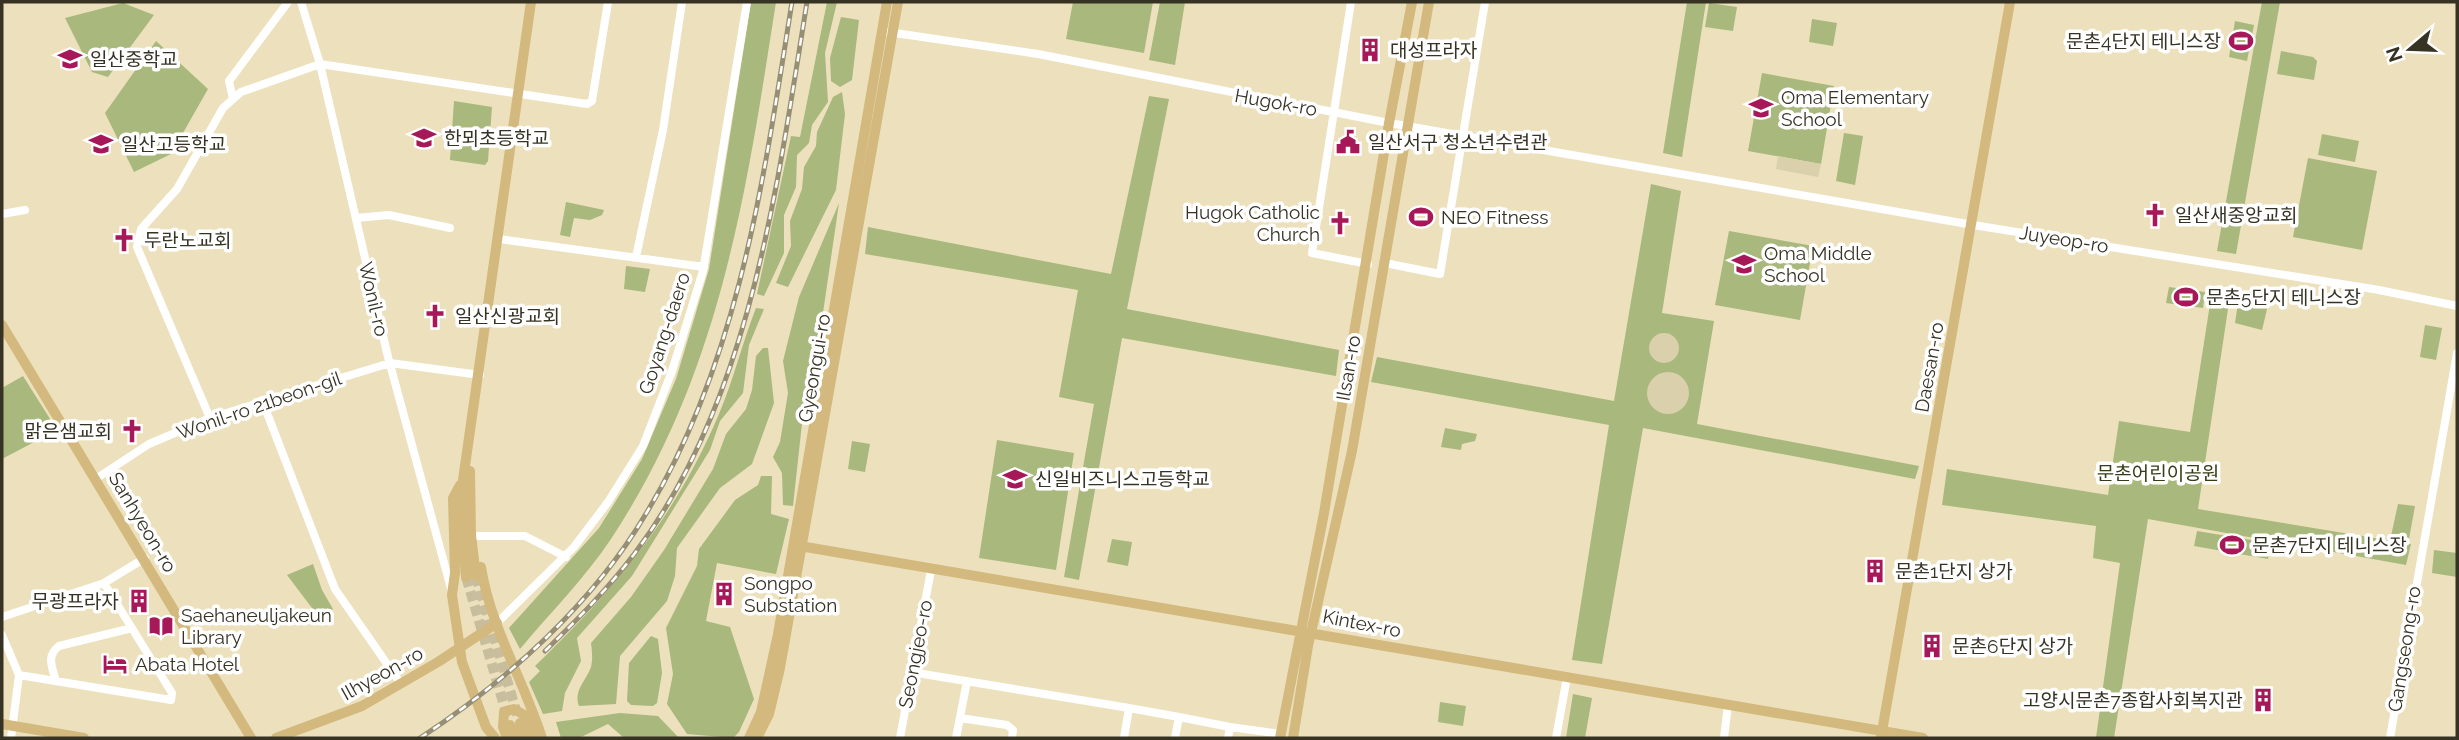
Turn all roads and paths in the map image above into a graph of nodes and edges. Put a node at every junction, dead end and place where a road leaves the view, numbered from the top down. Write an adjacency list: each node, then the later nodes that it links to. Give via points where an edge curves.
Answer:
1 (288, 2): 19 (street, via 229,81)
2 (301, 2): 17 (street, Wonil-ro)
3 (531, 2): 18 (main road)
4 (537, 2): 18 (main road)
5 (608, 2): 18 (street, via 592,101 584,105)
6 (682, 2): 31 (street, via 663,130)
7 (747, 2): 34 (street, Goyang-daero)
8 (887, 2): 15 (main road, Gyeongui-ro)
9 (898, 2): 16 (main road, Gyeongui-ro)
10 (1351, 2): 20 (street)
11 (1412, 2): 21 (main road, Ilsan-ro)
12 (1429, 2): 22 (main road, Ilsan-ro)
13 (1485, 2): 23 (street)
14 (2010, 2): 28 (main road, Daesan-ro)
15 (881, 31): 16 (street, Hugok-ro); 45 (main road, Gyeongui-ro)
16 (894, 33): 20 (street, Hugok-ro, via 1038,54); 45 (main road, Gyeongui-ro)
17 (320, 64): 18 (street); 19 (street); 27 (street, Wonil-ro)
18 (522, 94): 30 (main road)
19 (233, 99): 41 (street, via 223,108 177,189 141,229 137,247)
20 (1332, 112): 21 (street, Hugok-ro); 33 (street, via 1312,253)
21 (1389, 123): 22 (street, Hugok-ro); 33 (main road, Ilsan-ro)
22 (1407, 125): 23 (street, Hugok-ro); 32 (main road, Ilsan-ro)
23 (1465, 135): 24 (street, Hugok-ro); 32 (street, via 1440,274)
24 (1670, 171): 28 (street, Juyeop-ro)
25 (25, 210): 26 (street)
26 (2, 214)
27 (356, 218): 29 (street, via 389,215); 38 (street, Wonil-ro)
28 (1973, 225): 35 (street, Juyeop-ro); 73 (main road, Daesan-ro)
29 (450, 228)
30 (502, 240): 31 (street); 39 (main road); 43 (main road)
31 (636, 257): 34 (street)
32 (1385, 263): 56 (main road, Ilsan-ro, via 1352,450)
33 (1368, 264): 55 (main road, Ilsan-ro)
34 (704, 267): 46 (street, Goyang-daero, via 643,446)
35 (2457, 306)
36 (2, 325): 42 (main road, Sanhyeon-ro)
37 (2457, 354): 96 (street, Gangseong-ro)
38 (390, 363): 39 (street); 40 (street, Wonil-ro 21beon-gil); 51 (street, Wonil-ro)
39 (480, 374): 43 (main road)
40 (262, 401): 41 (street, Wonil-ro 21beon-gil); 64 (street, via 335,589)
41 (210, 418): 42 (street, Wonil-ro 21beon-gil, via 149,444)
42 (97, 478): 47 (main road, Sanhyeon-ro)
43 (466, 480): 44 (main road, via 474,492); 49 (main road, via 462,534); 51 (main road, via 453,498)
44 (476, 536): 46 (street, via 525,536); 53 (main road)
45 (798, 546): 48 (main road, Kintex-ro); 85 (main road, Gyeongui-ro, via 761,712); 86 (main road, Gyeongui-ro, via 769,714)
46 (566, 557): 53 (street, Goyang-daero)
47 (145, 558): 50 (street); 77 (main road, Sanhyeon-ro)
48 (931, 570): 55 (main road, Kintex-ro); 59 (street, Seongjeo-ro)
49 (471, 577)
50 (104, 583): 52 (street); 54 (street)
51 (453, 595): 58 (main road)
52 (2, 617)
53 (497, 623): 58 (main road, Ilhyeon-ro); 84 (main road)
54 (132, 628): 62 (street, via 59,646 50,659); 62 (street, via 172,693 171,700)
55 (1298, 632): 56 (main road, Kintex-ro); 74 (main road, Ilsan-ro)
56 (1311, 632): 61 (main road, Kintex-ro); 92 (main road, Ilsan-ro)
57 (2, 635): 60 (street)
58 (460, 646): 64 (main road, Ilhyeon-ro); 71 (main road)
59 (911, 672): 63 (street); 87 (street, Seongjeo-ro)
60 (19, 676): 62 (street); 69 (street)
61 (1567, 677): 65 (main road, Kintex-ro); 93 (street)
62 (56, 681)
63 (967, 681): 66 (street); 68 (street)
64 (401, 684): 78 (main road, Ilhyeon-ro, via 330,720)
65 (1728, 705): 73 (main road, Kintex-ro); 94 (street)
66 (1129, 708): 67 (street); 89 (street)
67 (1179, 717): 70 (street); 90 (street)
68 (960, 718): 72 (street, via 1007,725); 88 (street)
69 (7, 725): 75 (street); 76 (main road)
70 (1230, 727): 74 (street); 91 (street)
71 (487, 733): 79 (main road)
72 (1013, 734)
73 (1881, 735): 95 (main road, Kintex-ro)
74 (1281, 736)
75 (11, 738)
76 (85, 738)
77 (251, 738)
78 (276, 738)
79 (495, 738)
80 (507, 738): 83 (main road, via 502,719 504,712 514,709 526,716)
81 (516, 738): 82 (main road, via 515,724)
82 (527, 738)
83 (536, 738)
84 (542, 738)
85 (749, 738)
86 (757, 738)
87 (900, 738)
88 (956, 738)
89 (1124, 738)
90 (1175, 738)
91 (1228, 738)
92 (1295, 738)
93 (1556, 738)
94 (1724, 738)
95 (1923, 738)
96 (2390, 738)

